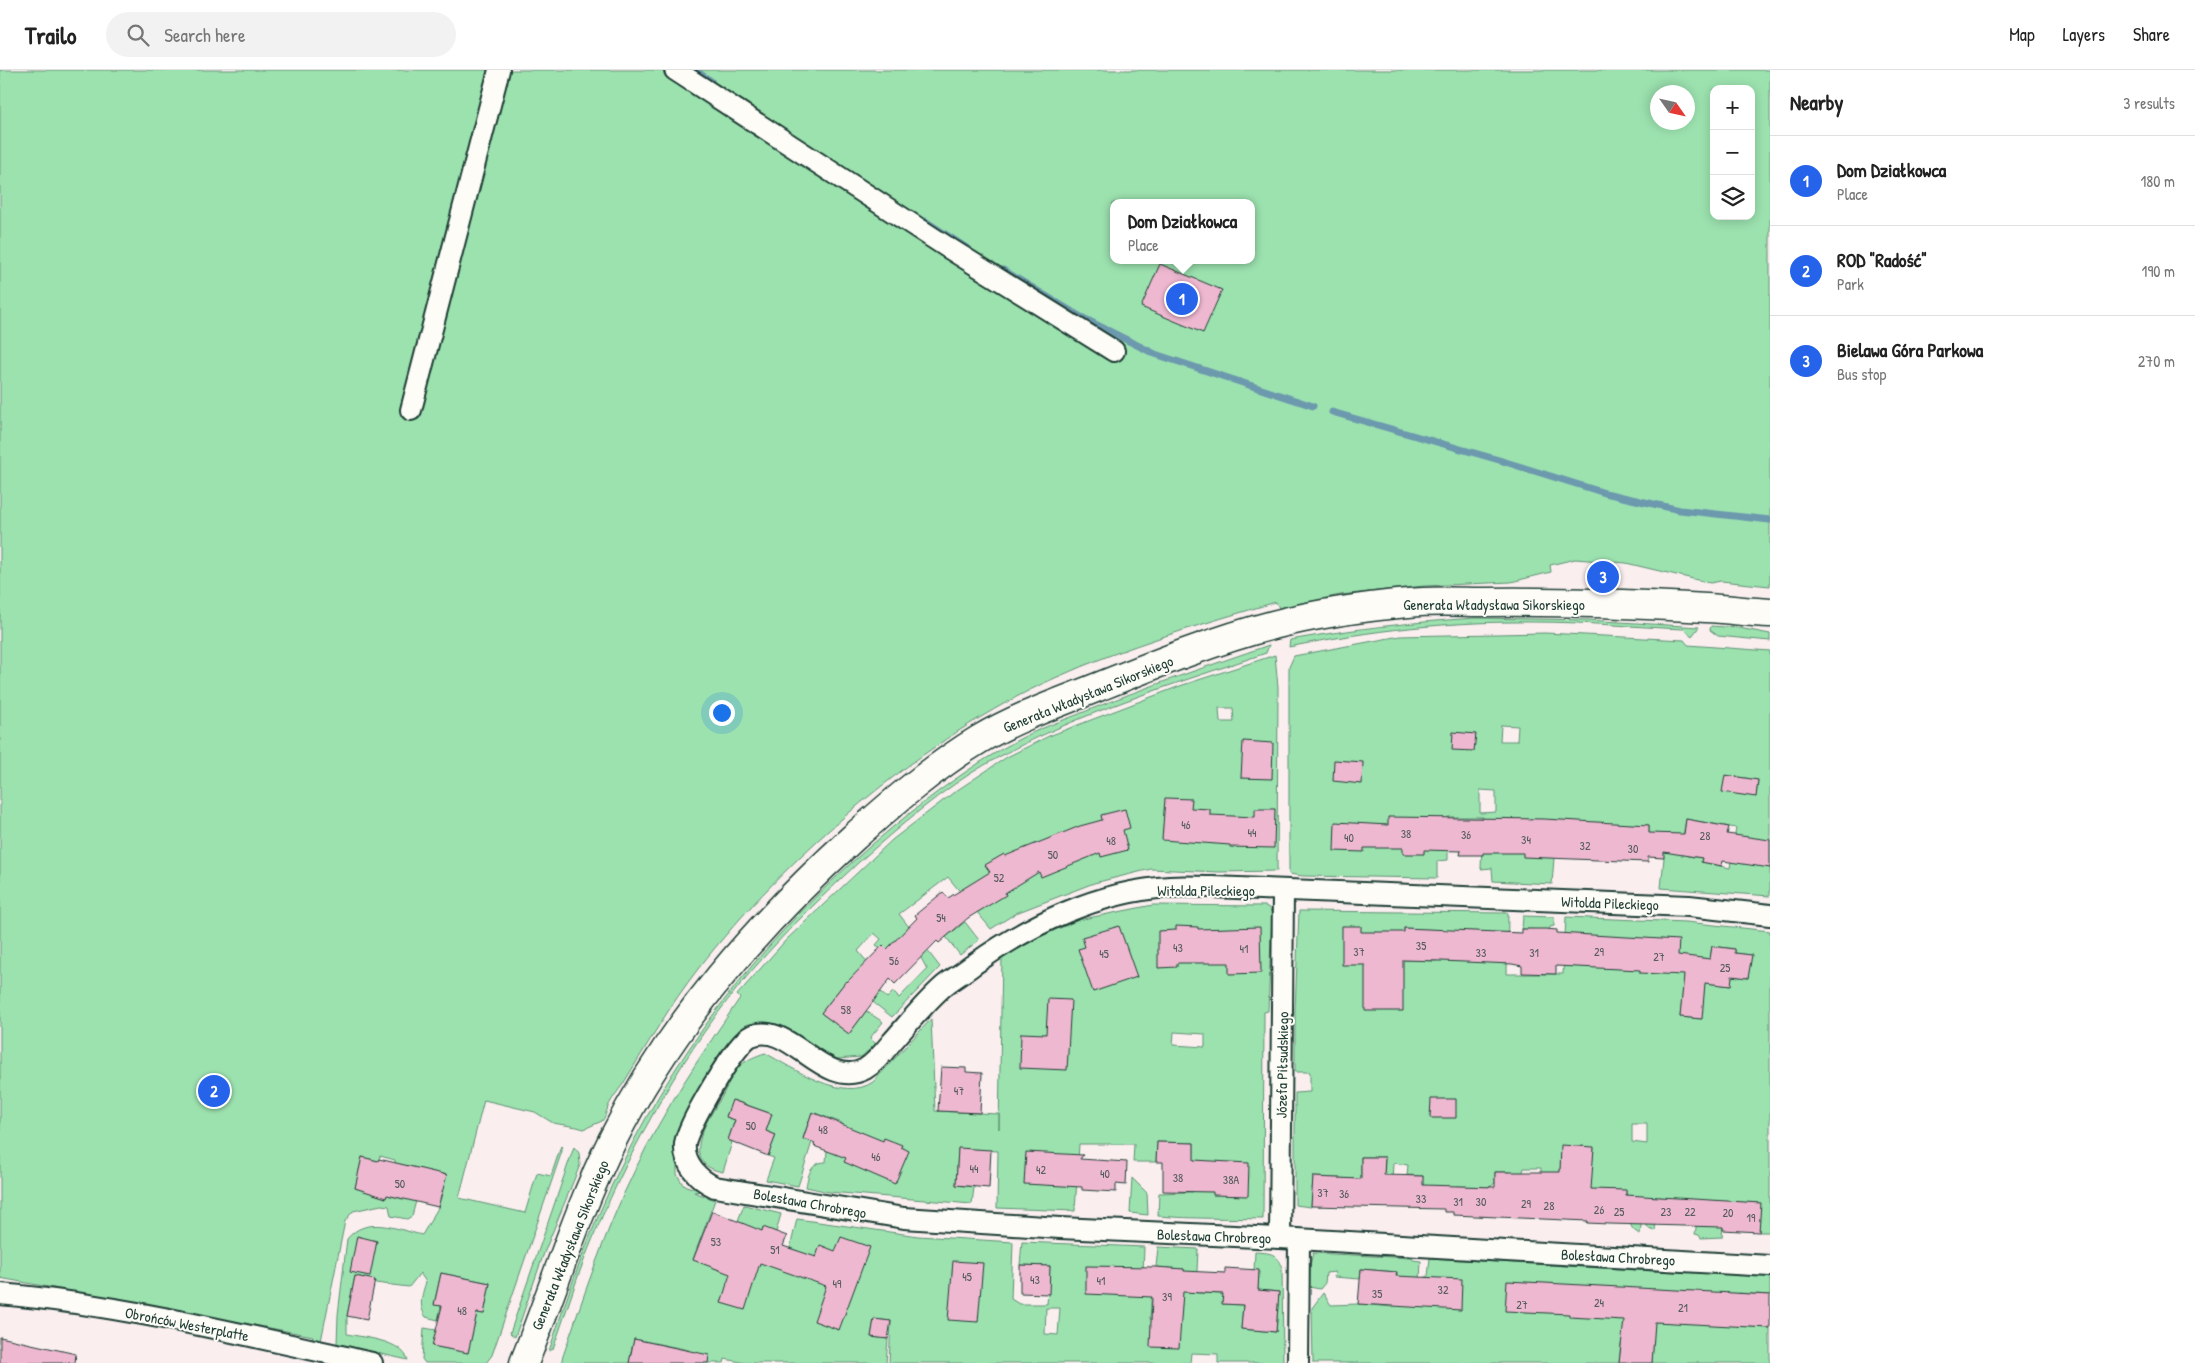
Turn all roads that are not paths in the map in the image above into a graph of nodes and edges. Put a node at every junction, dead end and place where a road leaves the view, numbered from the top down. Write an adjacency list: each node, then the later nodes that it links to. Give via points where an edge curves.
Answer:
1 (499, 70): 4 (street)
2 (675, 70): 3 (street, via 947,248)
3 (1114, 351)
4 (411, 410)
5 (1770, 613): 13 (main road, Generała Władysława Sikorskiego, via 1524,601 1412,602 1350,610 1276,624 1138,671 1030,714 981,739 934,771 813,875 756,933 703,996 654,1068 611,1143 588,1191)
6 (1284, 892): 7 (street, Witolda Pileckiego, via 1689,906); 8 (street, Witolda Pileckiego, via 1169,887 1120,895 1066,911 1002,945 945,985 878,1058 865,1069 855,1072 829,1070 772,1035 750,1036 734,1052 689,1127); 9 (street, Józefa Piłsudskiego)
7 (1770, 915)
8 (685, 1144): 9 (street, Bolesława Chrobrego, via 694,1172 716,1187 855,1211 904,1218 1050,1228)
9 (1289, 1239): 10 (street, Bolesława Chrobrego); 14 (street, Józefa Piłsudskiego)
10 (1770, 1266)
11 (0, 1294): 12 (street, Obrońców Westerplatte, via 116,1310)
12 (372, 1363)
13 (524, 1363)
14 (1298, 1363)

